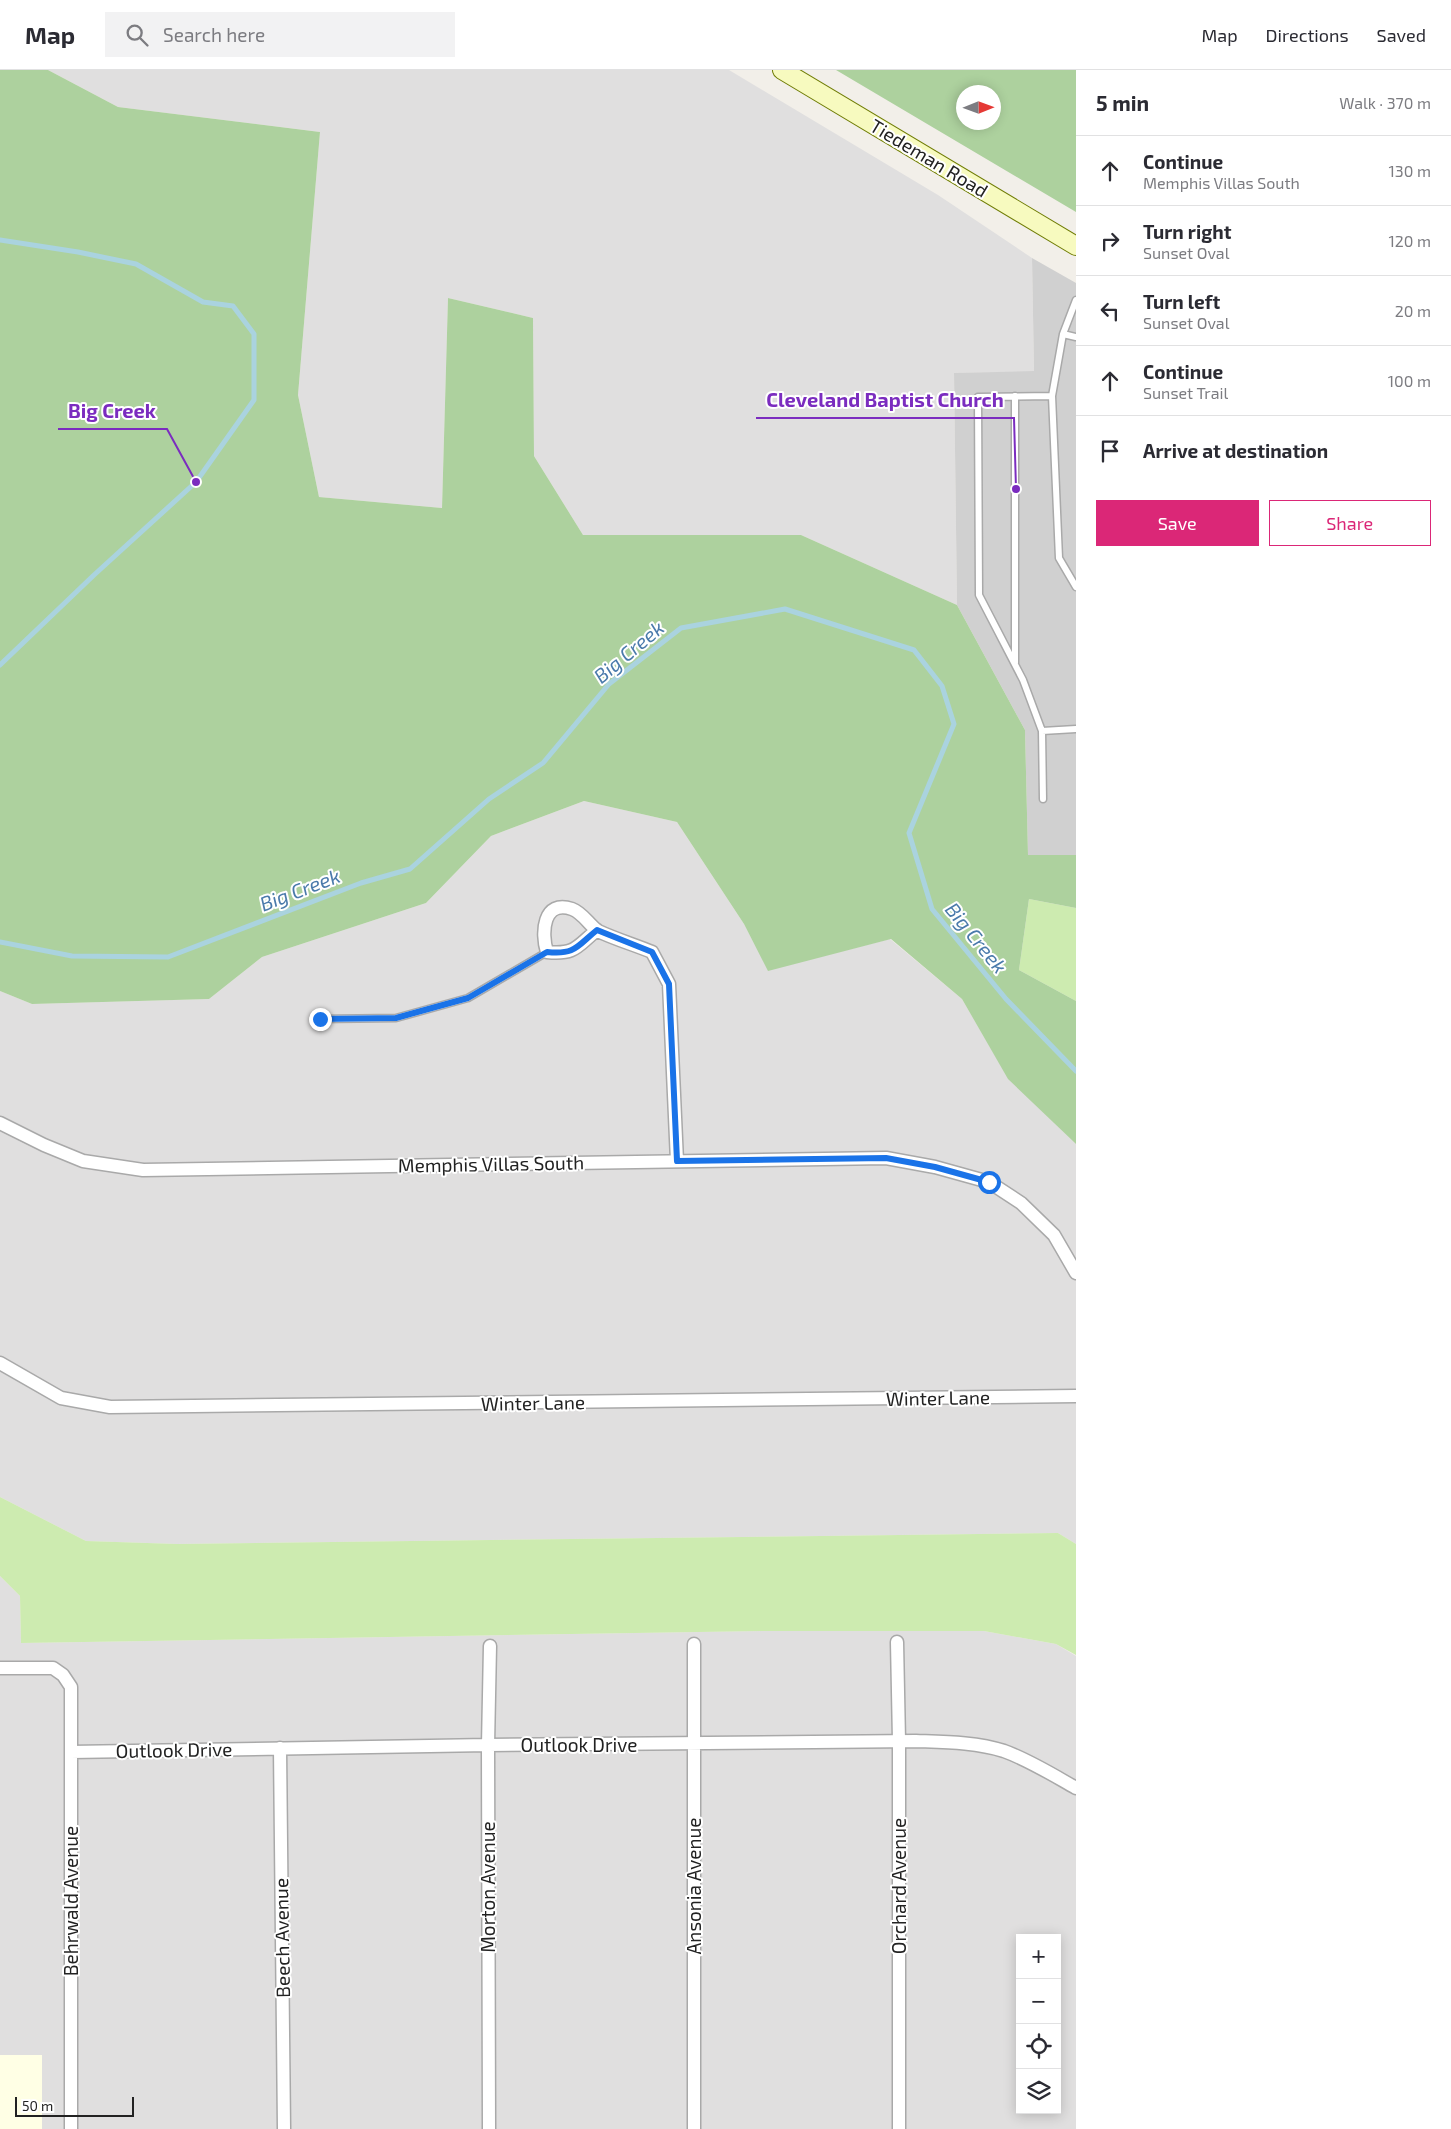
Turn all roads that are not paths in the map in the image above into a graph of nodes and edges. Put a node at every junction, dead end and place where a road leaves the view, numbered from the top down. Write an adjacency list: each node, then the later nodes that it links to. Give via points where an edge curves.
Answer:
1 (782, 70): 2 (main road, Tiedeman Road)
2 (1076, 246)
3 (1076, 300): 4 (lane)
4 (1063, 334): 5 (lane); 7 (lane)
5 (1076, 337)
6 (1015, 396): 7 (lane); 9 (lane); 9 (lane, via 978,396 978,406 979,595)
7 (1052, 396): 8 (lane, via 1059,558)
8 (1076, 587)
9 (1015, 665): 11 (lane)
10 (1076, 729): 11 (lane)
11 (1042, 731): 12 (lane)
12 (1043, 799)
13 (597, 930): 14 (street, via 576,950); 14 (street, via 572,909 561,907 552,910 543,930); 17 (street, via 652,952 669,984)
14 (547, 952): 15 (lane, via 468,998 396,1018)
15 (320, 1019)
16 (0, 1122): 17 (street, Memphis Villas South, via 83,1161 143,1170)
17 (677, 1161): 18 (street, Memphis Villas South, via 886,1158 989,1182 1021,1203 1054,1235)
18 (1076, 1274)
19 (0, 1363): 20 (street, Winter Lane, via 61,1398 110,1408)
20 (1076, 1396)
21 (897, 1642): 25 (street, Orchard Avenue)
22 (694, 1644): 26 (street, Ansonia Avenue)
23 (490, 1646): 27 (street, Morton Avenue)
24 (0, 1668): 29 (street, Behrwald Avenue, via 53,1668 63,1675 71,1687)
25 (899, 1741): 26 (street, Outlook Drive); 30 (street, Outlook Drive, via 956,1743 1003,1751); 35 (street, Orchard Avenue)
26 (694, 1744): 27 (street, Outlook Drive); 34 (street, Ansonia Avenue)
27 (488, 1745): 28 (street, Outlook Drive); 33 (street, Morton Avenue)
28 (280, 1748): 29 (street, Outlook Drive); 32 (street, Beech Avenue)
29 (72, 1752): 31 (street, Behrwald Avenue)
30 (1076, 1788)
31 (71, 2129)
32 (284, 2129)
33 (489, 2129)
34 (694, 2129)
35 (898, 2129)

